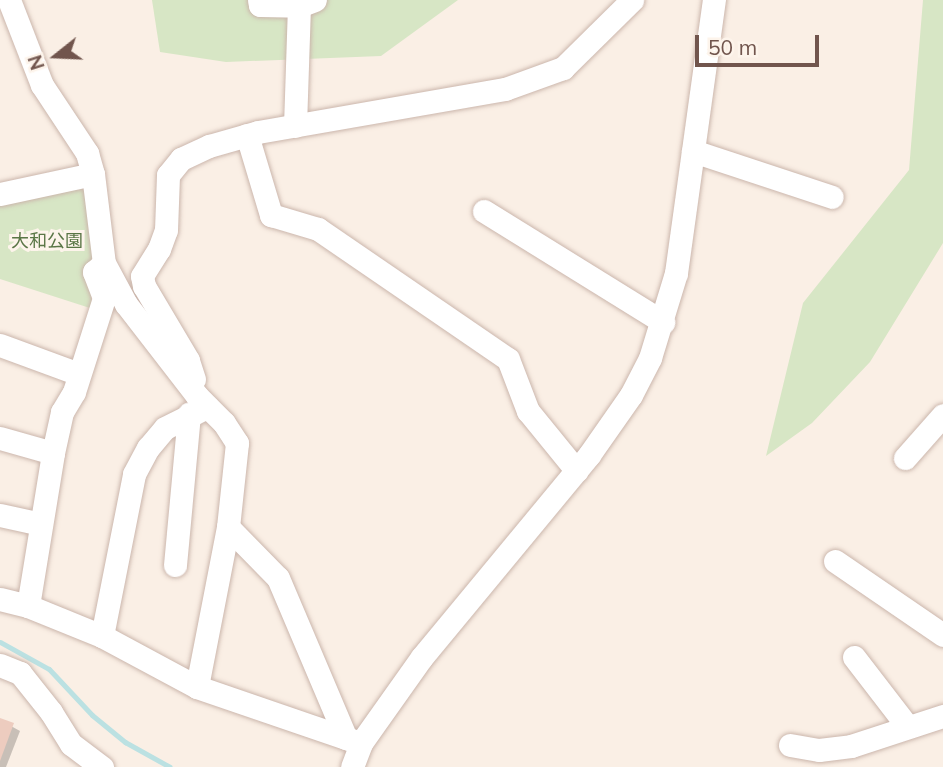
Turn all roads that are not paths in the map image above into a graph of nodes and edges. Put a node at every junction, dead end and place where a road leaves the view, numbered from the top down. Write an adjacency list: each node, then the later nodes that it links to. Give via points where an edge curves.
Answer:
1 (259, 0): 4 (street, via 260,5)
2 (632, 0): 6 (street, via 563,68 505,89)
3 (714, 0): 8 (street)
4 (307, 3): 6 (street)
5 (8, 14): 9 (street, via 42,85 87,153)
6 (295, 126): 7 (street)
7 (247, 135): 17 (street, via 181,159 168,175 166,230 142,276 188,360); 22 (street, via 271,215 318,229 508,359 528,411)
8 (692, 151): 11 (street); 14 (street, via 676,273)
9 (93, 174): 10 (street); 13 (street)
10 (0, 194)
11 (832, 197)
12 (484, 211): 14 (street)
13 (104, 263): 16 (street, via 94,272 104,299); 17 (street, via 126,304)
14 (663, 322): 22 (street, via 631,395)
15 (0, 345): 16 (street)
16 (79, 374): 20 (street, via 62,412)
17 (198, 406): 25 (street, via 224,423 237,443); 27 (street); 31 (street, via 165,428 134,474)
18 (943, 415): 21 (street)
19 (0, 438): 20 (street)
20 (53, 453): 24 (street)
21 (905, 458)
22 (577, 471): 37 (street)
23 (0, 515): 24 (street)
24 (41, 524): 29 (street)
25 (228, 527): 34 (street); 37 (street, via 278,578)
26 (835, 561): 30 (street)
27 (175, 565)
28 (0, 599): 29 (street)
29 (29, 607): 31 (street)
30 (943, 635)
31 (102, 636): 34 (street)
32 (854, 657): 36 (street)
33 (0, 666): 39 (street, via 20,673 71,744)
34 (197, 687): 37 (street)
35 (943, 716): 36 (street)
36 (908, 727): 38 (street, via 851,746 819,750)
37 (354, 741): 40 (street)
38 (790, 745)
39 (94, 765)
40 (352, 767)

